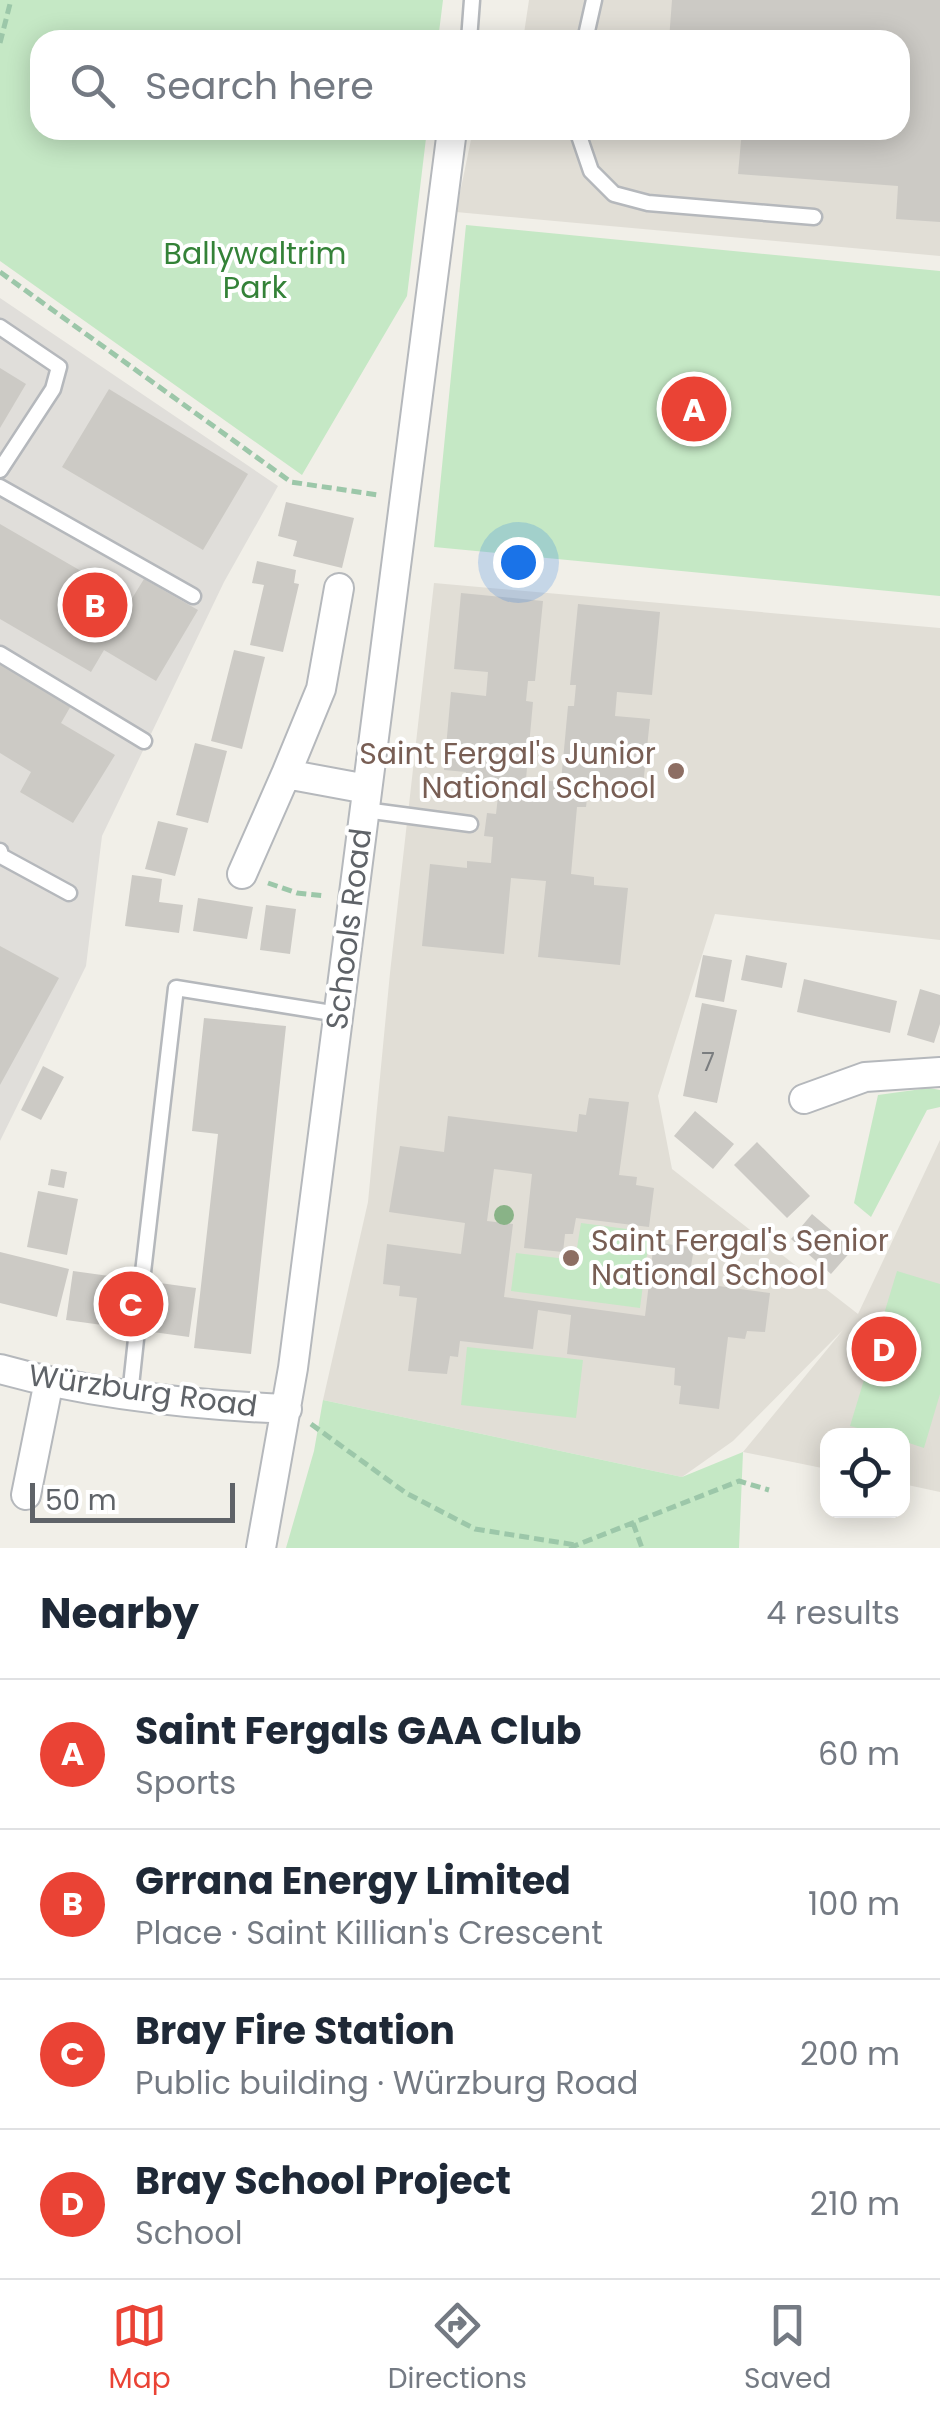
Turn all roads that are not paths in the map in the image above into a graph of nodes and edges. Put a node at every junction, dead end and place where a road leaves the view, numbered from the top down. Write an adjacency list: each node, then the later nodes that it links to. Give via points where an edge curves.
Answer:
1 (472, 0): 3 (lane)
2 (594, 0): 4 (lane)
3 (470, 30)
4 (587, 30)
5 (451, 140): 16 (street, Schools Road)
6 (581, 140): 7 (lane, via 592,171 614,194 648,203)
7 (814, 217)
8 (0, 327): 9 (lane, via 59,367 53,389)
9 (0, 470)
10 (0, 487): 12 (lane)
11 (340, 588): 15 (street, via 321,689)
12 (193, 596)
13 (0, 654): 14 (lane)
14 (144, 741)
15 (286, 774): 16 (street); 19 (street)
16 (366, 800): 17 (lane); 21 (street, Schools Road)
17 (470, 824)
18 (0, 851): 20 (lane)
19 (242, 874)
20 (69, 893)
21 (338, 1014): 24 (lane, via 176,988); 29 (street, Schools Road)
22 (940, 1072): 23 (street, via 865,1077)
23 (804, 1099)
24 (142, 1281)
25 (137, 1330): 28 (lane)
26 (0, 1369): 27 (street, Würzburg Road)
27 (49, 1381): 28 (street, Würzburg Road); 30 (street)
28 (130, 1395): 29 (street, Würzburg Road)
29 (287, 1409): 31 (street, Schools Road)
30 (26, 1495)
31 (261, 1548)

